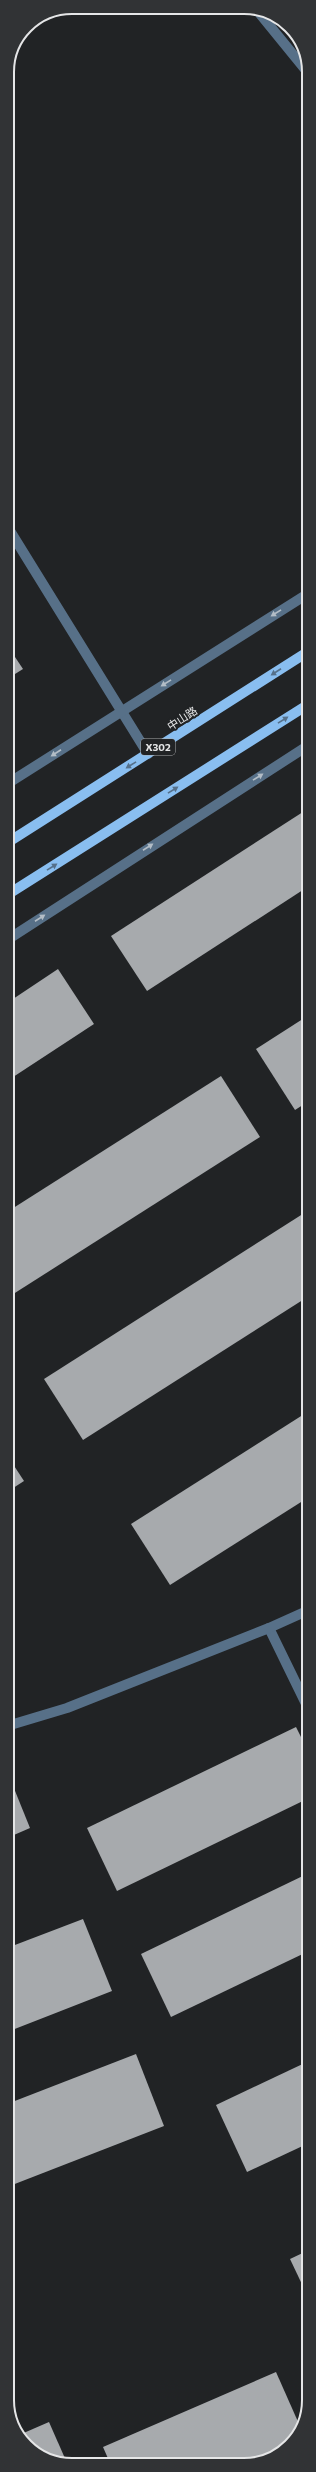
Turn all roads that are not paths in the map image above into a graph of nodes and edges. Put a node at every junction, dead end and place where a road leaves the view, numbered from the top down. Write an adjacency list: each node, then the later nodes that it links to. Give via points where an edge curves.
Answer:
1 (263, 17): 2 (street)
2 (302, 65)
3 (14, 537): 7 (street)
4 (302, 597): 7 (street, one-way to 7)
5 (302, 655): 9 (main road, 中山路 / X302, one-way to 9)
6 (302, 708): 12 (main road, one-way to 6)
7 (121, 711): 9 (street); 10 (street, one-way to 10)
8 (302, 750): 13 (street, one-way to 8)
9 (148, 754): 11 (main road, 中山路 / X302, one-way to 11)
10 (14, 780)
11 (14, 839)
12 (14, 891)
13 (14, 935)
14 (302, 1613): 15 (street)
15 (269, 1628): 16 (street); 17 (street, via 67,1708)
16 (302, 1696)
17 (14, 1724)

